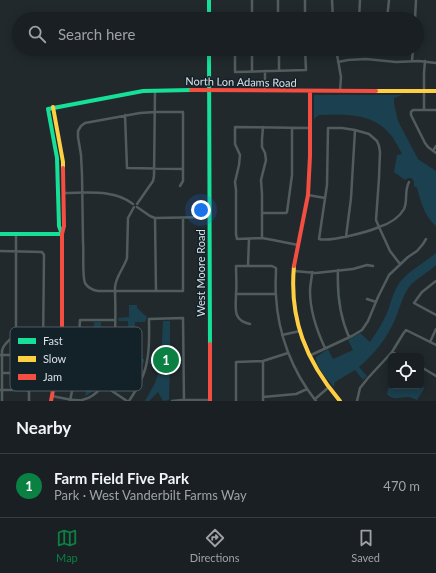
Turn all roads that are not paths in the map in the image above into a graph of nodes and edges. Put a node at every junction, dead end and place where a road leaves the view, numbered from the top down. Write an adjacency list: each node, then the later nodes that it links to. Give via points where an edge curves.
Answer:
1 (208, 0): 9 (street)
2 (252, 0): 10 (street)
3 (278, 0): 11 (street)
4 (305, 0): 12 (street)
5 (332, 0): 13 (street)
6 (360, 0): 14 (street)
7 (389, 0): 15 (street)
8 (416, 0): 16 (street)
9 (209, 12)
10 (252, 12)
11 (278, 12)
12 (305, 12)
13 (333, 12)
14 (359, 12)
15 (388, 12)
16 (415, 12)
17 (209, 56): 32 (street, West Moore Road)
18 (235, 56): 28 (street, via 235,72)
19 (252, 56): 28 (street)
20 (278, 56): 30 (street)
21 (305, 56): 30 (street, via 306,70)
22 (337, 56): 26 (street)
23 (412, 56): 24 (street)
24 (412, 61): 25 (street); 26 (street, via 396,62 366,58)
25 (425, 61): 27 (street); 35 (street)
26 (338, 62): 34 (street)
27 (436, 63)
28 (252, 71): 29 (street)
29 (265, 71): 30 (street); 33 (street)
30 (279, 71)
31 (155, 91): 32 (street, North Lon Adams Road); 38 (street, North Lon Adams Road); 41 (street)
32 (209, 91): 33 (street, North Lon Adams Road); 62 (street, West Moore Road)
33 (265, 91): 37 (street, North Lon Adams Road)
34 (340, 91): 35 (street, North Lon Adams Road); 37 (street, North Lon Adams Road)
35 (424, 91): 36 (street, North Lon Adams Road); 39 (street)
36 (436, 91)
37 (310, 92): 45 (street)
38 (50, 108): 54 (street, via 63,162); 66 (street, via 57,158 59,226)
39 (424, 110): 40 (street); 48 (street, via 413,110 411,115 425,143)
40 (436, 110)
41 (155, 112): 42 (street); 50 (street); 51 (street, via 183,112)
42 (125, 115): 50 (street, via 127,168); 55 (street, via 85,123 78,131)
43 (263, 127): 44 (street); 59 (street, via 262,147 266,160 261,180); 69 (street, via 235,127 236,144 240,155 235,182 236,234 237,239)
44 (292, 128): 45 (street); 59 (street, via 292,175 287,212)
45 (310, 128): 56 (street)
46 (355, 130): 57 (street, via 328,128); 63 (street, via 369,134 379,146 376,220); 67 (street, via 352,198)
47 (436, 146): 48 (street)
48 (433, 151): 49 (street)
49 (436, 153)
50 (155, 168): 51 (street); 58 (street, via 153,181)
51 (183, 169): 53 (street, via 183,181)
52 (409, 182): 63 (street, via 403,210)
53 (180, 186)
54 (64, 193): 55 (street); 66 (street)
55 (83, 193): 58 (street, via 119,196); 81 (street, via 84,279 93,290)
56 (308, 195): 57 (street); 71 (street)
57 (325, 198): 67 (street, via 319,239)
58 (135, 206): 60 (street); 81 (street, via 128,218 126,264 115,282)
59 (262, 213): 68 (street)
60 (155, 218): 61 (street); 82 (street)
61 (183, 218): 62 (street); 82 (street, via 183,291)
62 (210, 218): 131 (street, West Moore Road)
63 (379, 228): 67 (street); 74 (street, via 390,251)
64 (0, 234): 65 (street)
65 (16, 234): 66 (street); 73 (street)
66 (62, 234): 92 (street)
67 (346, 237)
68 (262, 238): 69 (street); 71 (street)
69 (248, 239): 75 (street)
70 (426, 239): 74 (street, via 417,251)
71 (298, 245): 78 (street)
72 (0, 251): 73 (street)
73 (16, 252): 90 (street); 91 (street, via 42,252 44,255)
74 (400, 264): 86 (street, via 389,275)
75 (248, 266): 83 (street, via 236,266); 84 (street, via 276,268)
76 (373, 266): 77 (street)
77 (338, 270): 79 (street); 98 (street, via 340,311)
78 (294, 271): 79 (street); 96 (street, via 294,306)
79 (312, 272): 102 (street, via 310,292 313,312)
80 (436, 282): 87 (street, via 422,292 414,303)
81 (115, 291): 82 (street); 88 (street)
82 (156, 291)
83 (236, 294): 84 (street); 89 (street, via 237,315)
84 (275, 294): 97 (street)
85 (367, 299): 86 (street)
86 (376, 302): 98 (street, via 362,330)
87 (436, 315)
88 (115, 320): 93 (street, via 80,320); 94 (street)
89 (250, 324)
90 (16, 327)
91 (43, 327)
92 (62, 327)
93 (80, 327)
94 (115, 327)
95 (436, 329): 100 (street)
96 (300, 330): 97 (street); 106 (street)
97 (282, 335): 104 (street)
98 (349, 337): 102 (street)
99 (10, 339): 105 (street, via 3,347)
100 (430, 342): 101 (street); 103 (street, via 406,330)
101 (436, 345)
102 (325, 348): 106 (street)
103 (392, 352): 135 (street, via 360,388)
104 (288, 353): 107 (street); 113 (street)
105 (1, 355): 109 (street)
106 (309, 356): 112 (street)
107 (262, 362): 121 (street); 132 (street, via 236,362)
108 (424, 370): 110 (street)
109 (1, 373): 114 (street)
110 (436, 376)
111 (142, 379): 123 (street, via 149,347 149,319 183,318)
112 (329, 387): 124 (street); 134 (street)
113 (307, 389): 121 (street, via 296,394); 124 (street)
114 (1, 390): 125 (street)
115 (28, 391): 126 (street)
116 (53, 391): 120 (street)
117 (97, 391): 128 (street, via 84,400)
118 (112, 391): 129 (street)
119 (134, 391): 129 (street)
120 (52, 396): 122 (street); 127 (street)
121 (263, 397): 133 (street)
122 (70, 400)
123 (184, 400): 130 (street); 131 (street)
124 (316, 400)
125 (2, 401)
126 (29, 401)
127 (51, 401)
128 (74, 401)
129 (128, 401)
130 (172, 401)
131 (210, 401)
132 (236, 401)
133 (263, 401)
134 (340, 401)
135 (356, 401)

